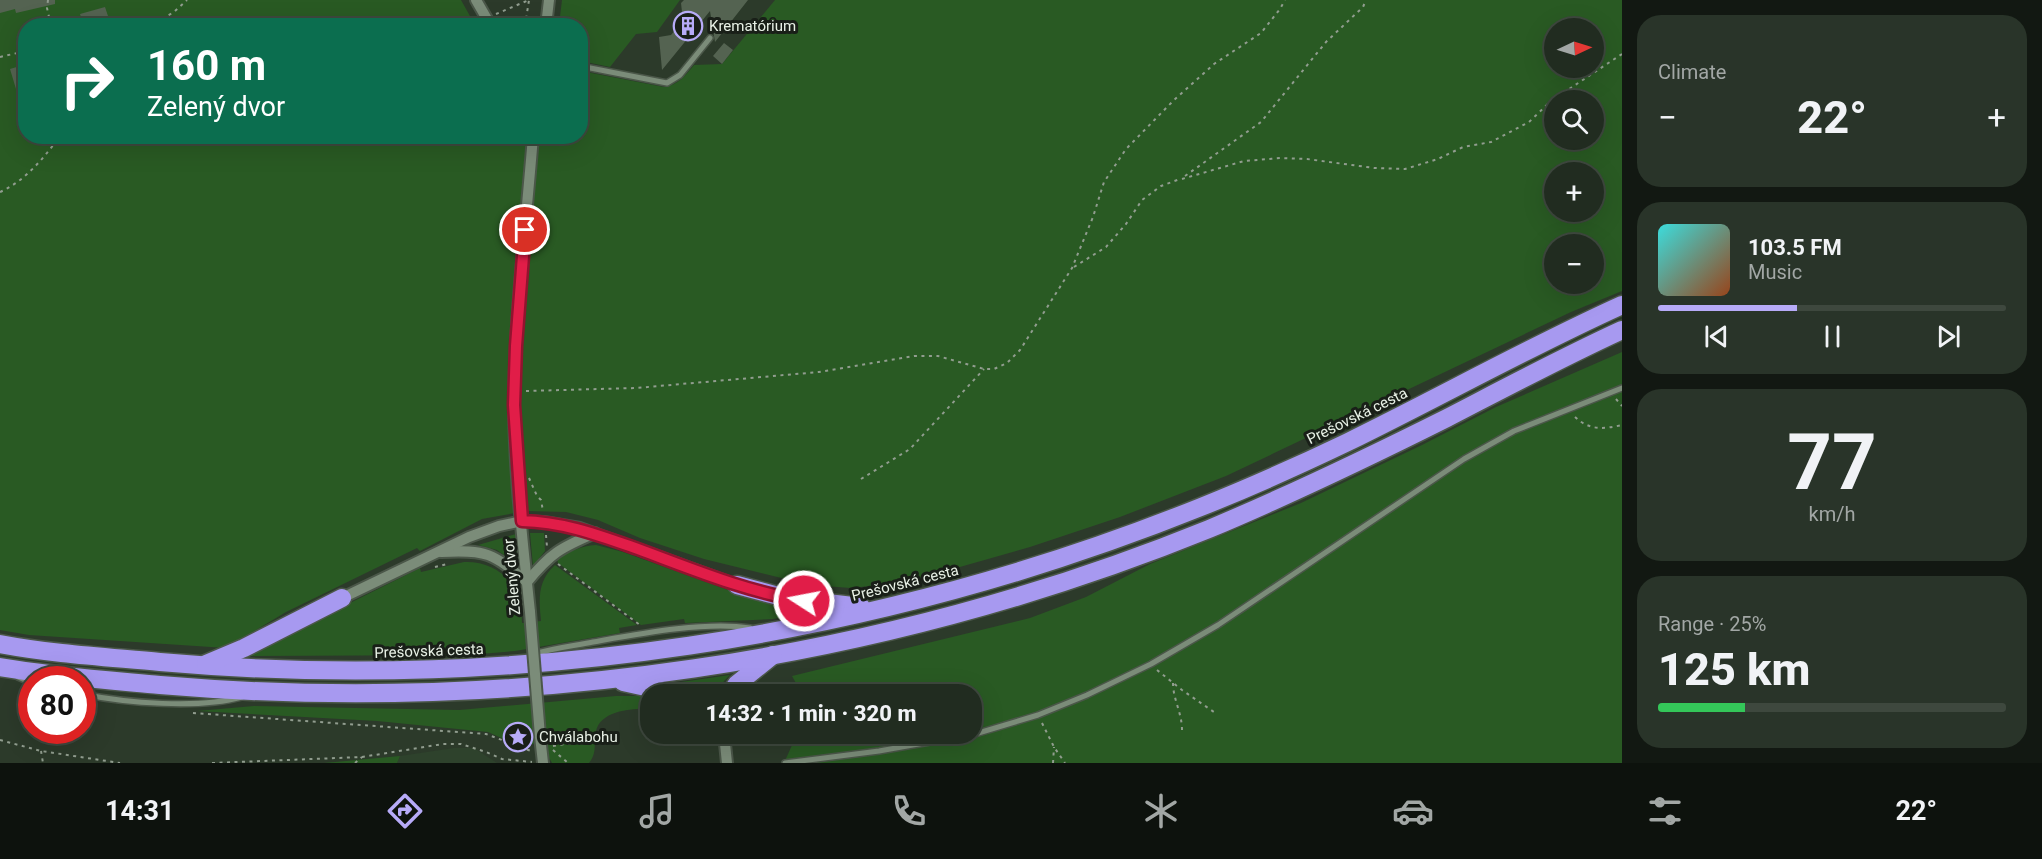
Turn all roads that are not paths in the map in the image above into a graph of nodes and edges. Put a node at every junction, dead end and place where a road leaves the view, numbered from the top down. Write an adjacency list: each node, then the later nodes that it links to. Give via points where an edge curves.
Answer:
1 (476, 0): 3 (street)
2 (549, 0): 4 (street)
3 (487, 18)
4 (547, 18)
5 (710, 38): 6 (lane, via 680,75 667,83)
6 (588, 68)
7 (532, 144): 11 (street, Zelený dvor, via 514,393)
8 (1622, 305): 17 (highway, Prešovská cesta, via 1347,442 1199,507 1046,562)
9 (1622, 330): 19 (highway, via 1323,479 1164,546 946,616)
10 (1622, 388): 33 (lane, via 1514,431 1464,459 1218,626 1086,695 975,734)
11 (522, 521): 12 (street); 13 (street); 14 (street, Zelený dvor)
12 (595, 533): 14 (street, via 551,555); 15 (street)
13 (434, 552): 14 (street, via 486,554); 16 (street)
14 (527, 582): 31 (street, Zelený dvor, bridge)
15 (737, 585): 17 (highway, via 786,598)
16 (342, 598): 20 (highway)
17 (877, 609): 20 (highway, Prešovská cesta, via 628,654 501,666 370,671)
18 (0, 644): 20 (highway, Prešovská cesta)
19 (775, 654): 23 (highway); 24 (highway)
20 (203, 666)
21 (0, 669): 22 (lane); 26 (highway)
22 (18, 677)
23 (610, 679): 25 (highway); 26 (highway, via 392,694)
24 (737, 684)
25 (640, 686)
26 (259, 691): 27 (lane, via 228,701 172,704)
27 (96, 697)
28 (721, 744): 30 (street)
29 (724, 744): 30 (street)
30 (724, 749): 32 (street)
31 (543, 762)
32 (727, 763)
33 (785, 763)

